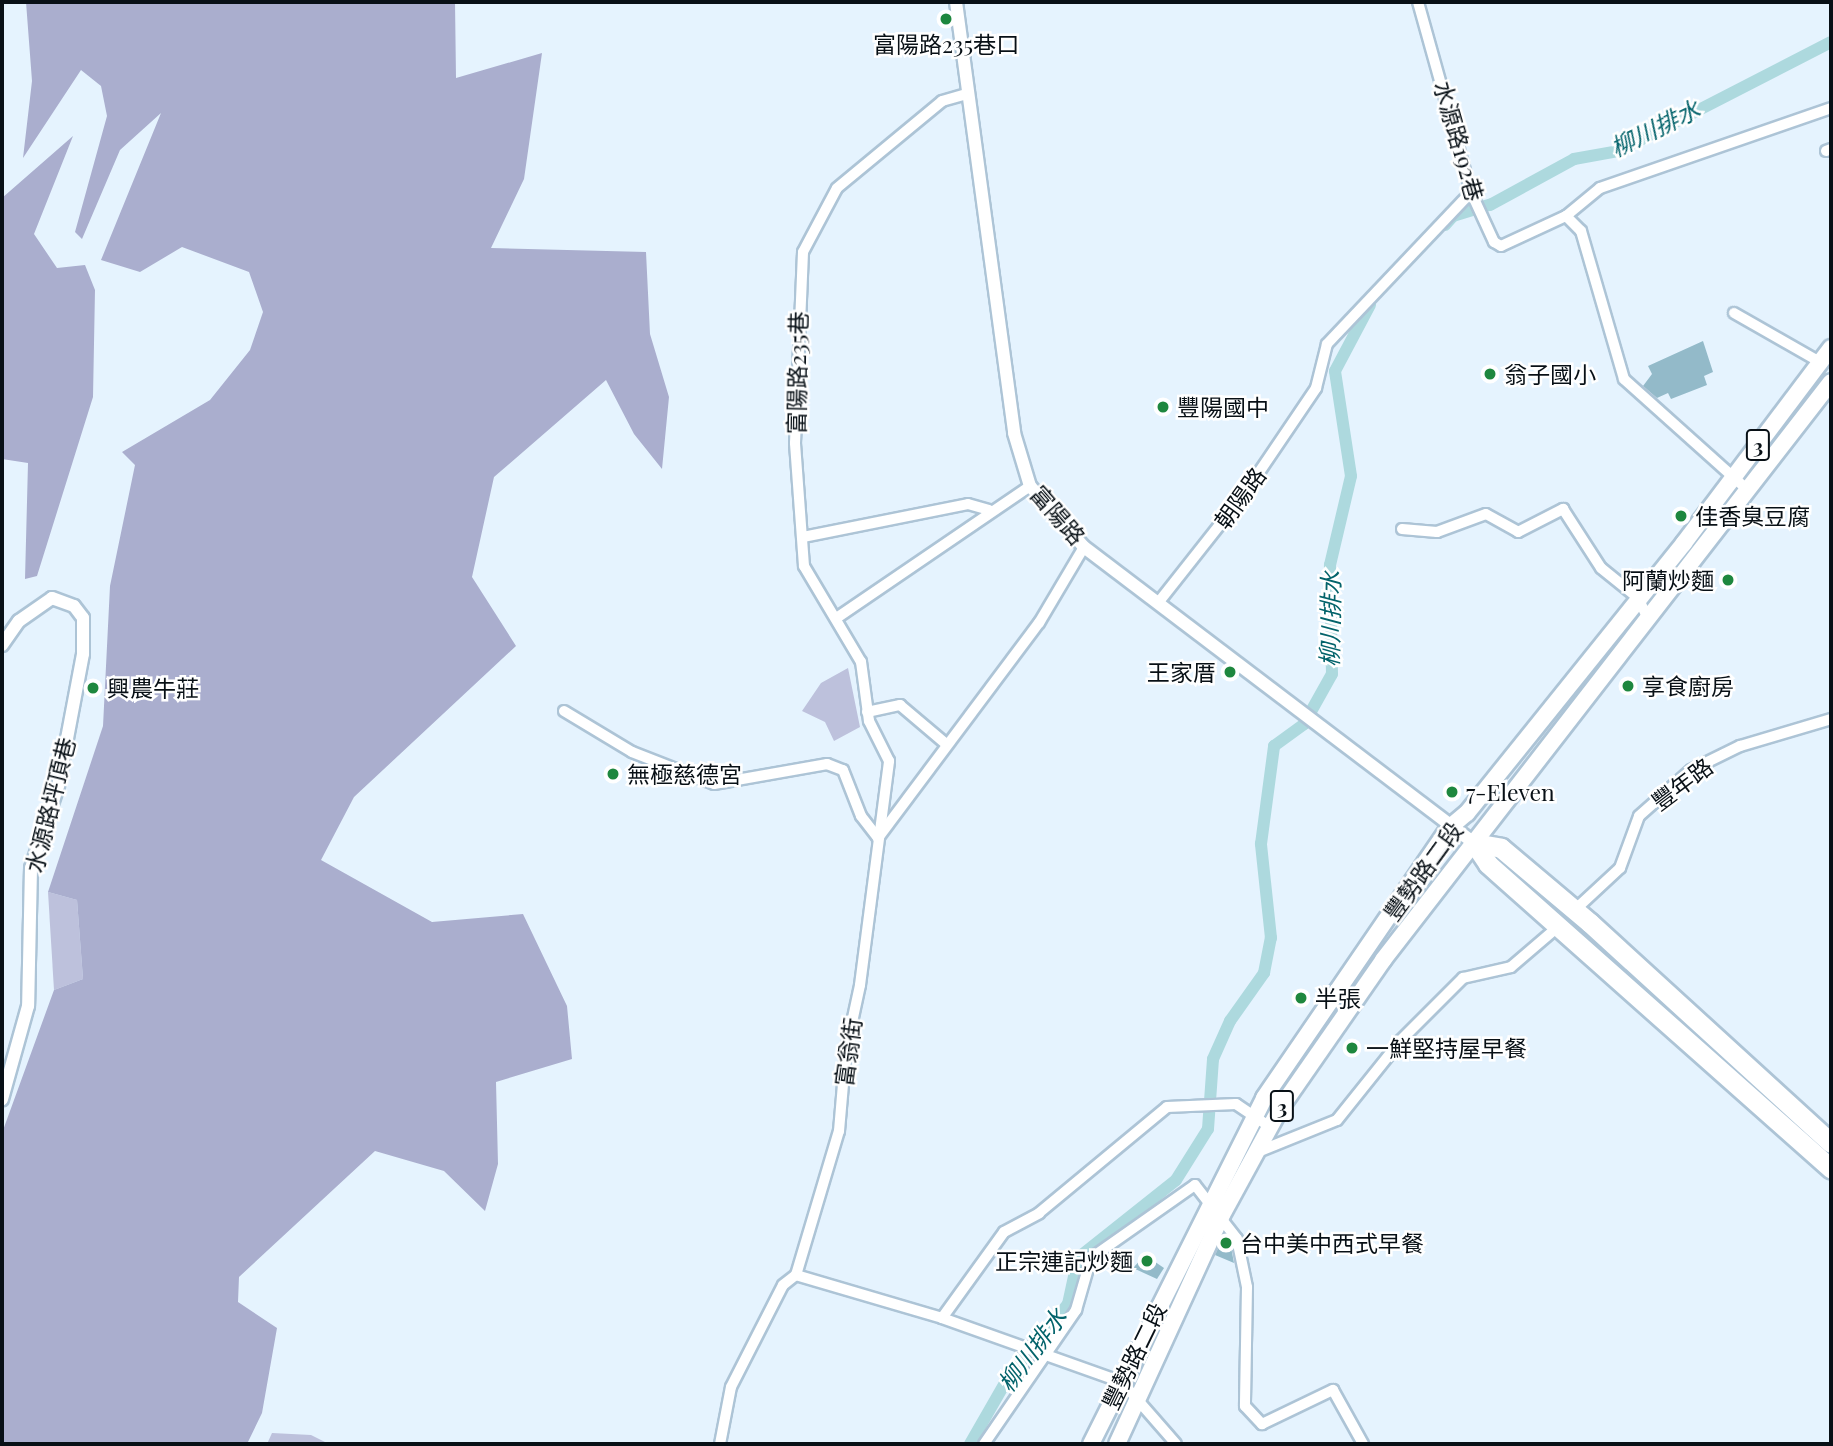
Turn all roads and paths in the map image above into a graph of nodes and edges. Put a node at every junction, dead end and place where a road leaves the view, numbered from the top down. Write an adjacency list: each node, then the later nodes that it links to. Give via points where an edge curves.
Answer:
1 (956, 2): 3 (street, 富陽路)
2 (1418, 2): 5 (street, 水源路192巷)
3 (967, 94): 12 (street, 富陽路, via 1014,433); 16 (street, 富陽路235巷, via 942,101 837,188 803,252 795,443)
4 (1831, 108): 6 (street, via 1600,188)
5 (1471, 192): 6 (street, 水源路192巷, via 1494,242 1501,246); 19 (street, 朝陽路, via 1327,344 1316,388 1245,493)
6 (1566, 216): 11 (street, via 1581,231 1624,379)
7 (1734, 313): 9 (street)
8 (1831, 348): 9 (main road, 豐勢路二段 / 3)
9 (1821, 362): 11 (main road, 豐勢路二段 / 3)
10 (1831, 383): 13 (main road, 豐勢路二段 / 3)
11 (1734, 477): 13 (street); 18 (main road, 豐勢路二段 / 3)
12 (1030, 486): 14 (street); 17 (street, 富陽路)
13 (1749, 491): 21 (main road, 豐勢路二段 / 3)
14 (989, 510): 16 (street, via 968,504); 20 (street)
15 (1402, 529): 18 (street, via 1437,532 1486,514 1518,532 1563,509 1601,568)
16 (803, 537): 20 (street, 富陽路235巷, via 804,566)
17 (1084, 547): 19 (street, 富陽路); 26 (street, 富翁街, via 1039,622)
18 (1638, 598): 21 (street); 27 (main road, 豐勢路二段 / 3, via 1467,813)
19 (1158, 603): 27 (street, 富陽路)
20 (838, 617): 24 (street, 富陽路235巷, via 862,662)
21 (1649, 621): 29 (main road, 豐勢路二段 / 3)
22 (2, 645): 33 (street, 水源路坪頂巷, via 19,621 52,598 74,606 83,618 83,654 58,786 31,868 28,1006)
23 (564, 711): 28 (street, via 632,752 715,784 827,764 843,770 861,816)
24 (867, 712): 26 (street, via 900,705); 28 (street, 富陽路235巷, via 889,761)
25 (1831, 719): 30 (street, 豐年路, via 1740,746 1691,771 1639,816 1620,868)
26 (945, 743): 28 (street, 富翁街)
27 (1449, 828): 29 (street, 富陽路); 34 (main road, 豐勢路二段 / 3)
28 (878, 838): 41 (street, 富翁街, via 846,1050 839,1132)
29 (1474, 843): 32 (highway, via 1488,864); 35 (main road, 豐勢路二段 / 3, via 1383,960)
30 (1579, 906)
31 (1553, 931): 37 (street, via 1511,967 1464,978 1418,1022 1337,1119)
32 (1742, 1078): 36 (highway); 38 (highway)
33 (2, 1099)
34 (1255, 1115): 35 (street); 39 (main road, 豐勢路二段 / 3); 42 (street, via 1236,1104 1167,1107 1039,1213 1004,1232)
35 (1269, 1126): 37 (main road, 豐勢路二段 / 3)
36 (1831, 1143)
37 (1255, 1153): 40 (main road, 豐勢路二段 / 3)
38 (1831, 1168)
39 (1209, 1201): 40 (street); 43 (street, via 1195,1185 1091,1258 1076,1310); 44 (main road, 豐勢路二段 / 3)
40 (1222, 1215): 45 (main road, 豐勢路二段 / 3); 51 (street, via 1237,1239 1247,1287 1245,1406 1262,1424 1333,1390)
41 (796, 1275): 42 (street); 46 (street, via 783,1284 731,1387)
42 (942, 1318): 43 (street)
43 (1042, 1352): 44 (street); 47 (street)
44 (1122, 1382): 45 (street); 48 (main road, 豐勢路二段 / 3)
45 (1138, 1398): 49 (main road, 豐勢路二段 / 3); 50 (street)
46 (720, 1444)
47 (984, 1444)
48 (1091, 1444)
49 (1117, 1444)
50 (1176, 1444)
51 (1363, 1444)

